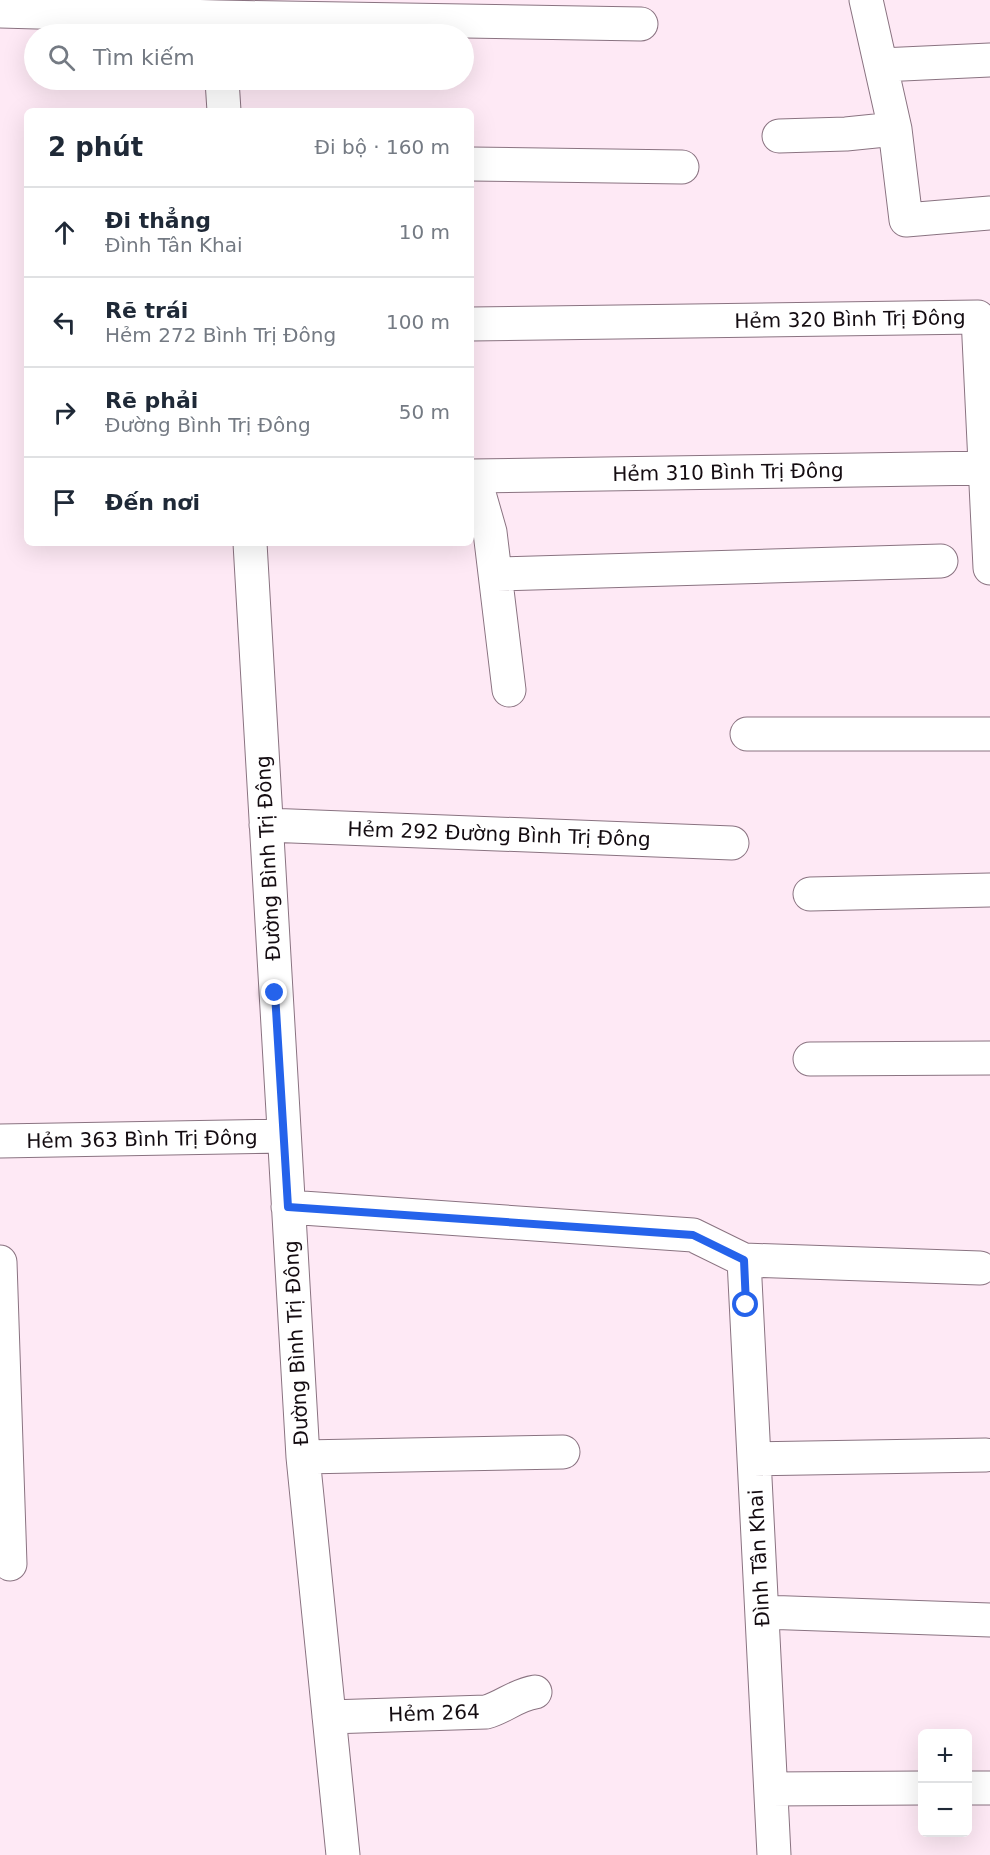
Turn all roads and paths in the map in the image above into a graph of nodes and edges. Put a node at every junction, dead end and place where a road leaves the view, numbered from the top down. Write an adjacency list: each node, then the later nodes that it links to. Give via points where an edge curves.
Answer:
1 (866, 0): 6 (street)
2 (0, 11): 3 (street)
3 (219, 17): 4 (street)
4 (641, 24)
5 (990, 60): 6 (street)
6 (881, 65): 9 (street)
7 (223, 90): 8 (street)
8 (224, 108)
9 (895, 129): 10 (street); 13 (street, via 906,220)
10 (779, 136)
11 (474, 164): 12 (street)
12 (682, 167)
13 (990, 213)
14 (474, 324): 15 (street, Hẻm 320 Bình Trị Đông, via 978,317)
15 (986, 468): 16 (street, Hẻm 310 Bình Trị Đông); 20 (street, Hẻm 320 Bình Trị Đông)
16 (474, 476)
17 (474, 482): 21 (street, via 490,532)
18 (250, 546): 25 (street, Đường Bình Trị Đông)
19 (941, 561): 21 (street)
20 (990, 568)
21 (496, 574): 22 (street)
22 (509, 690)
23 (747, 734): 24 (street)
24 (990, 734)
25 (266, 825): 26 (street, Hẻm 292 Đường Bình Trị Đông); 31 (street, Đường Bình Trị Đông)
26 (732, 843)
27 (990, 890): 28 (street)
28 (810, 894)
29 (990, 1058): 30 (street)
30 (810, 1059)
31 (283, 1136): 32 (street, Hẻm 363 Bình Trị Đông); 33 (street, Đường Bình Trị Đông)
32 (0, 1141)
33 (288, 1207): 34 (street, via 693,1235); 39 (street, Đường Bình Trị Đông)
34 (744, 1260): 36 (street); 40 (street, Đình Tân Khai)
35 (0, 1262): 41 (street)
36 (980, 1268)
37 (563, 1452): 39 (street)
38 (986, 1455): 40 (street)
39 (303, 1457): 45 (street, Đường Bình Trị Đông)
40 (754, 1459): 42 (street, Đình Tân Khai)
41 (10, 1564)
42 (762, 1612): 43 (street); 49 (street, Đình Tân Khai)
43 (990, 1620)
44 (535, 1692): 45 (street, Hẻm 264, via 486,1712)
45 (329, 1717): 50 (street, Đường Bình Trị Đông)
46 (918, 1788): 49 (street)
47 (972, 1788): 48 (street)
48 (990, 1788)
49 (771, 1789): 51 (street, Đình Tân Khai)
50 (343, 1855)
51 (774, 1855)

